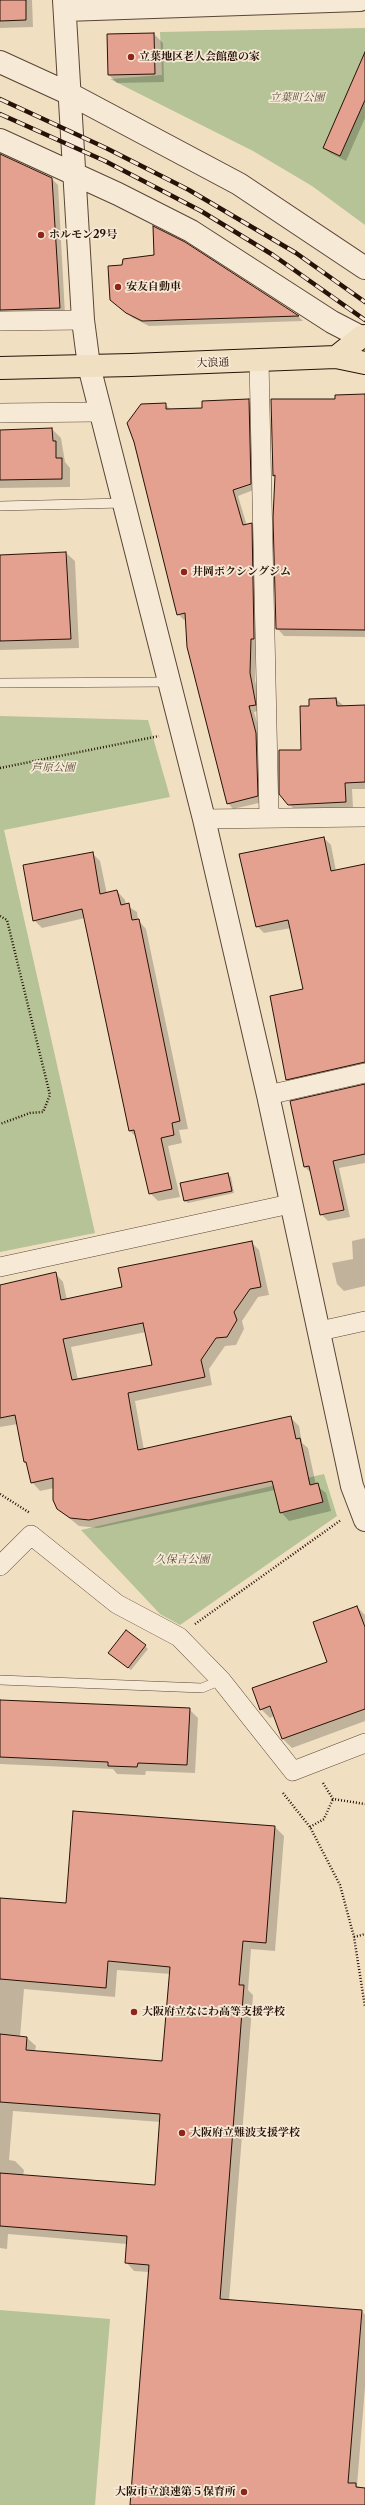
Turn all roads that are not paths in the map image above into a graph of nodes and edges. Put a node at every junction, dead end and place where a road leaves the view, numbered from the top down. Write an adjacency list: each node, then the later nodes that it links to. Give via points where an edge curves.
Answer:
1 (360, 0): 2 (street)
2 (277, 1): 3 (street)
3 (64, 5): 5 (street)
4 (0, 62): 5 (street)
5 (70, 94): 7 (street); 8 (street, via 239,184)
6 (0, 140): 7 (street)
7 (74, 174): 10 (street); 11 (street, via 190,231 332,322)
8 (365, 268)
9 (0, 320): 10 (street)
10 (83, 320): 15 (street)
11 (363, 336): 12 (main road)
12 (336, 357): 13 (main road, 大浪通); 14 (main road, 大浪通)
13 (259, 361): 15 (main road, 大浪通); 24 (street)
14 (365, 363)
15 (89, 366): 16 (main road, 大浪通); 18 (street)
16 (0, 368)
17 (0, 412): 18 (street)
18 (100, 412): 19 (street)
19 (123, 503): 20 (lane); 21 (street)
20 (0, 506)
21 (170, 682): 22 (lane); 25 (street)
22 (0, 683)
23 (365, 817): 24 (street)
24 (269, 818): 25 (street)
25 (204, 819): 27 (street)
26 (365, 1073): 27 (street)
27 (268, 1095): 28 (street)
28 (290, 1204): 29 (street); 31 (street)
29 (0, 1267)
30 (365, 1321): 31 (street)
31 (320, 1331): 32 (street)
32 (365, 1520)
33 (0, 1566): 35 (street, via 31,1535 117,1604 179,1637)
34 (0, 1680): 35 (lane, via 202,1688)
35 (220, 1680): 36 (street, via 293,1771)
36 (365, 1743)

